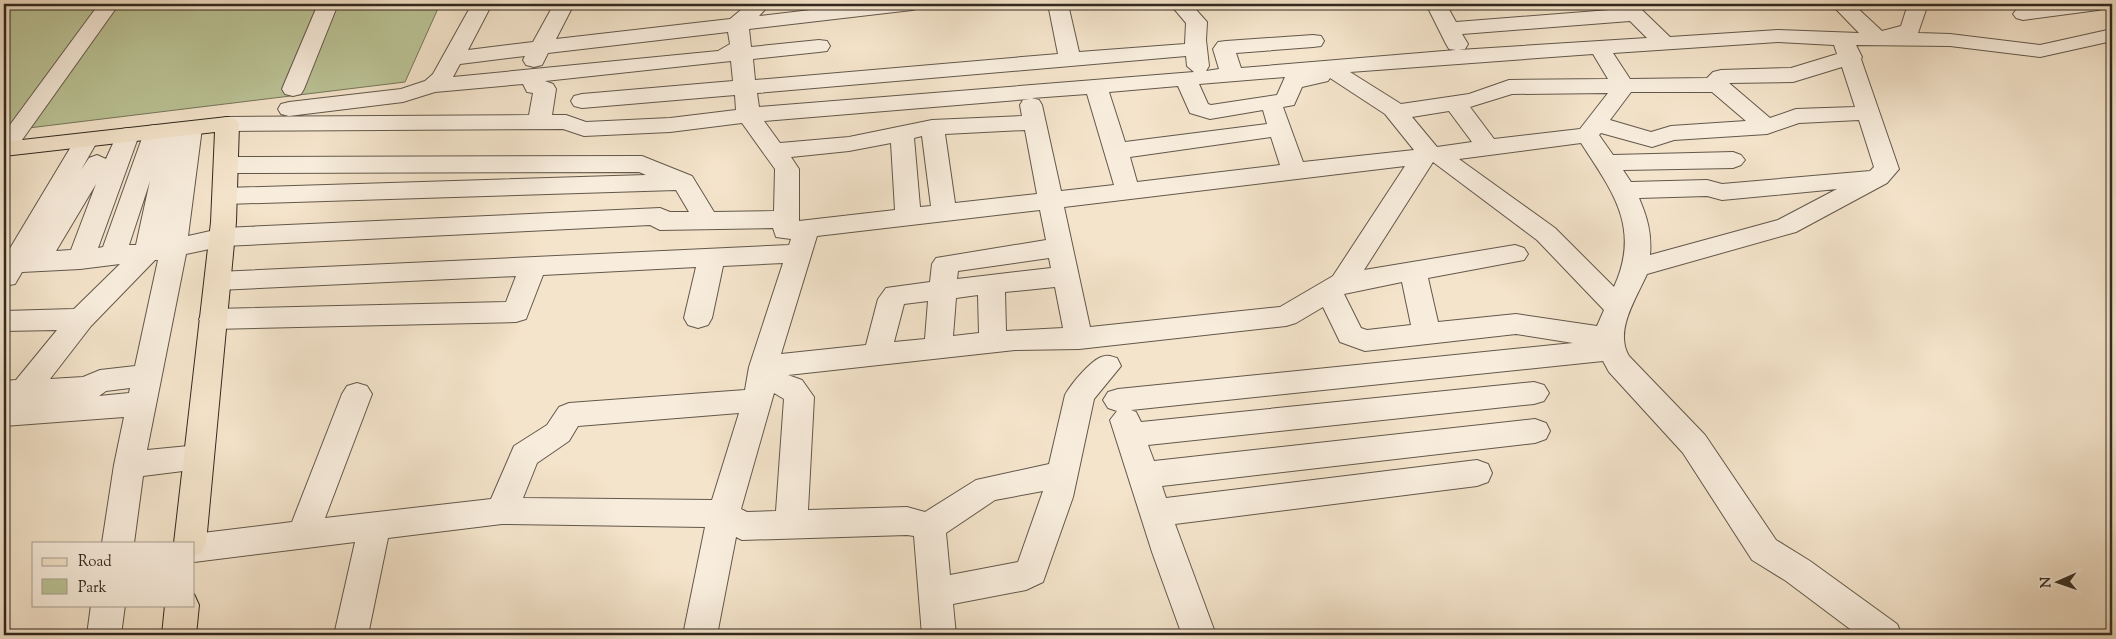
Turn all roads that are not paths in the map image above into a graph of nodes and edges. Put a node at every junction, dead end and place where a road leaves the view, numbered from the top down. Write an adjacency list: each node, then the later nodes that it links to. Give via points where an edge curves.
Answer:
1 (109, 4): 66 (street)
2 (328, 4): 42 (street)
3 (482, 4): 29 (street)
4 (564, 4): 24 (street)
5 (760, 4): 19 (street)
6 (912, 4): 15 (street)
7 (1058, 4): 30 (street)
8 (1180, 4): 27 (street, via 1197,22)
9 (1436, 4): 16 (street)
10 (1841, 4): 18 (street)
11 (1918, 4): 18 (street, via 1910,30)
12 (2098, 4): 13 (street)
13 (2016, 9): 22 (street)
14 (1596, 10): 16 (street); 21 (street, via 1635,14); 25 (street)
15 (818, 14): 19 (street); 23 (street)
16 (1449, 29): 28 (street)
17 (2112, 35): 22 (street)
18 (1878, 39): 22 (street, via 1950,40 2040,51); 26 (street)
19 (740, 41): 23 (street); 24 (street); 31 (street, via 723,57); 40 (street)
20 (1313, 41): 33 (street, via 1226,48)
21 (1664, 43): 25 (street); 26 (street, via 1778,36)
22 (2068, 45)
23 (819, 46): 36 (street)
24 (540, 47): 29 (street); 34 (street)
25 (1596, 47): 28 (street); 41 (street)
26 (1847, 48): 37 (street, via 1793,75 1721,77); 49 (street)
27 (1196, 49): 30 (street); 35 (street)
28 (1464, 56): 32 (street)
29 (452, 58): 38 (street)
30 (1070, 60): 36 (street)
31 (590, 70): 34 (street); 45 (street)
32 (1332, 70): 33 (street); 46 (street, via 1291,83 1287,100); 48 (street)
33 (1232, 75): 35 (street)
34 (529, 76): 38 (street); 51 (street, via 535,87 544,89)
35 (1192, 78): 39 (street); 46 (street, via 1198,108 1205,112)
36 (822, 81): 40 (street)
37 (1716, 85): 41 (street); 57 (street)
38 (433, 86): 53 (street, via 402,94 281,110)
39 (1096, 86): 43 (street); 68 (street)
40 (744, 87): 44 (street); 50 (street)
41 (1624, 87): 47 (street, via 1509,87); 59 (street)
42 (294, 89)
43 (1028, 92): 50 (street); 52 (street)
44 (676, 94): 45 (street); 55 (street)
45 (582, 101): 54 (street)
46 (1271, 102): 58 (street)
47 (1455, 103): 48 (street); 65 (street)
48 (1396, 112): 69 (street)
49 (1869, 113): 57 (street, via 1790,117); 75 (street, via 1888,166)
50 (748, 115): 55 (street); 67 (street)
51 (539, 122): 53 (street); 54 (street)
52 (1034, 123): 56 (street); 81 (street)
53 (227, 124): 60 (main road); 73 (main road)
54 (574, 125): 55 (street, via 584,129)
55 (670, 125)
56 (932, 127): 61 (street); 82 (street)
57 (1767, 127): 59 (street, via 1671,133 1652,140)
58 (1280, 129): 64 (street); 74 (street)
59 (1592, 129): 65 (street); 72 (street)
60 (172, 130): 62 (main road); 88 (street); 89 (street); 91 (street)
61 (902, 132): 67 (street, via 848,144); 83 (street)
62 (127, 135): 63 (main road); 93 (street)
63 (86, 140): 66 (main road); 95 (street)
64 (1190, 141): 68 (street); 76 (street)
65 (1488, 148): 69 (street)
66 (4, 149)
67 (774, 151): 85 (street, via 787,170)
68 (1117, 151): 79 (street)
69 (1430, 155): 74 (street); 101 (street); 103 (street, via 1546,234)
70 (1733, 160): 72 (street)
71 (97, 163): 95 (street)
72 (1606, 163): 78 (street)
73 (228, 165): 77 (street, via 642,164); 80 (main road)
74 (1294, 171): 76 (street)
75 (1878, 177): 78 (street, via 1722,192 1707,188); 96 (street, via 1788,226)
76 (1209, 181): 79 (street)
77 (683, 182): 80 (street); 84 (street)
78 (1624, 190): 96 (street, via 1639,240)
79 (1128, 191): 81 (street)
80 (226, 196): 86 (main road)
81 (1049, 201): 82 (street); 87 (street)
82 (944, 213): 83 (street)
83 (908, 217): 85 (street)
84 (706, 219): 85 (street); 86 (street, via 660,221 660,216)
85 (798, 233): 92 (street); 115 (street)
86 (224, 237): 88 (street); 99 (main road)
87 (1061, 247): 98 (street); 102 (street, via 946,263)
88 (174, 248): 89 (street); 114 (street)
89 (147, 253): 91 (street); 105 (street)
90 (1515, 254): 97 (street)
91 (113, 256): 93 (street)
92 (712, 256): 94 (street); 104 (street)
93 (80, 260): 95 (street)
94 (533, 264): 99 (street); 106 (street, via 516,312)
95 (14, 268)
96 (1636, 268): 103 (street)
97 (1413, 272): 101 (street); 108 (street)
98 (1067, 276): 100 (street); 111 (street)
99 (218, 281): 106 (main road)
100 (991, 284): 102 (street); 109 (street)
101 (1335, 287): 108 (street, via 1350,335 1359,340); 111 (street, via 1286,316)
102 (943, 289): 112 (street); 113 (street, via 894,296)
103 (1618, 308): 110 (street, via 1609,330)
104 (698, 318)
105 (81, 319): 107 (street); 116 (street)
106 (213, 320): 124 (main road)
107 (4, 321)
108 (1427, 334): 110 (street, via 1516,324)
109 (993, 342): 111 (street); 112 (street)
110 (1611, 345): 119 (street); 148 (street, via 1619,364 1694,444 1764,550)
111 (1095, 347): 119 (street); 126 (street)
112 (938, 348): 113 (street)
113 (877, 355): 115 (street)
114 (148, 375): 116 (street, via 100,381 88,388); 120 (street)
115 (761, 381): 129 (street, via 568,414 558,433 526,455); 131 (street); 132 (street, via 792,388 799,397)
116 (14, 391)
117 (1534, 393): 123 (street)
118 (357, 394): 135 (street)
119 (1118, 400): 123 (street)
120 (142, 404): 121 (street); 125 (street)
121 (4, 414)
122 (1536, 431): 128 (street)
123 (1130, 435): 128 (street)
124 (199, 458): 125 (street); 137 (main road)
125 (129, 465): 136 (street)
126 (1062, 474): 134 (street, via 987,489); 139 (street, via 1054,507 1030,572)
127 (1477, 474): 130 (street)
128 (1143, 475): 130 (street)
129 (502, 511): 131 (street); 133 (street)
130 (1155, 513): 147 (street)
131 (724, 514): 132 (street, via 742,526); 145 (street)
132 (791, 525): 134 (street, via 907,521)
133 (375, 526): 135 (street); 144 (street)
134 (929, 527): 139 (street)
135 (303, 535): 138 (street)
136 (118, 542)
137 (190, 542)
138 (195, 548)
139 (935, 593): 146 (street)
140 (108, 606): 142 (street)
141 (182, 606): 143 (main road)
142 (104, 635)
143 (179, 635)
144 (351, 635)
145 (700, 635)
146 (939, 635)
147 (1200, 635)
148 (1885, 635)

